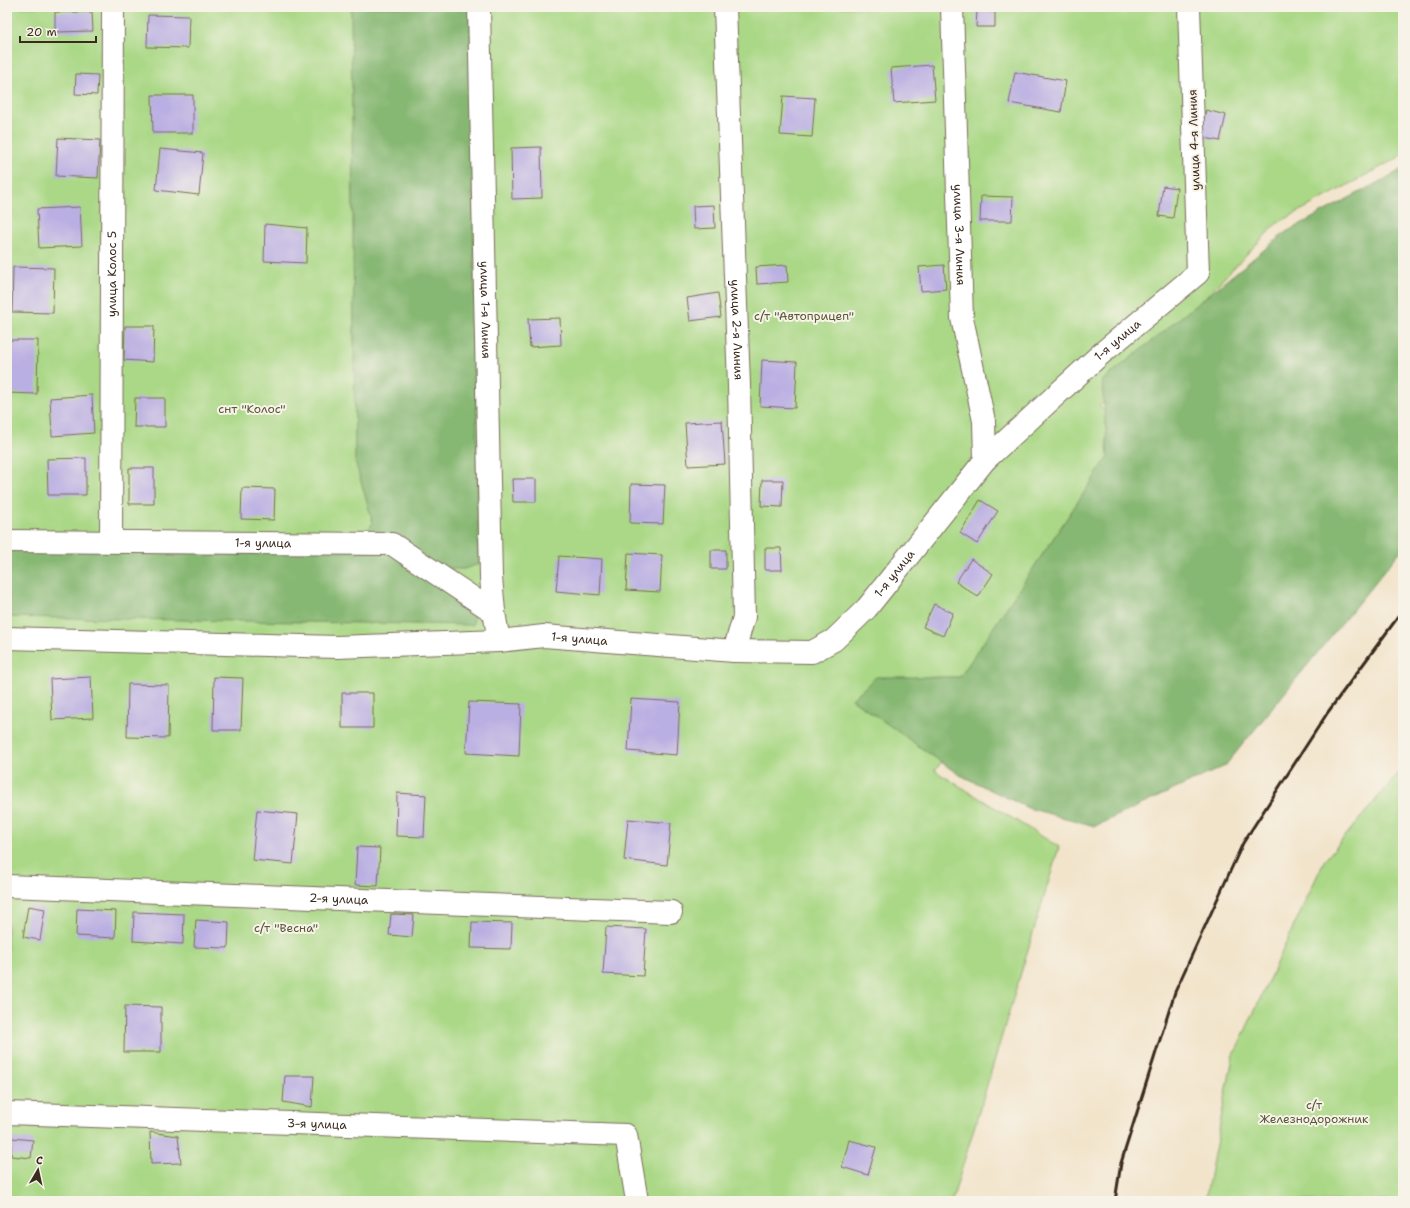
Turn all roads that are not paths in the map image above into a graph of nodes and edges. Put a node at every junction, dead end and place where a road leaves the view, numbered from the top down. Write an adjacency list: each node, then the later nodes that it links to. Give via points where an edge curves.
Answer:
1 (113, 7): 9 (street, улица Колос 5)
2 (479, 7): 10 (street, улица 1-я Линия)
3 (725, 7): 13 (street, улица 2-я Линия, via 739,385 744,617)
4 (952, 7): 7 (street, улица 3-я Линия, via 962,318 984,421)
5 (1189, 7): 6 (street, улица 4-я Линия)
6 (1198, 273): 7 (street, 1-я улица, via 1102,353)
7 (985, 460): 13 (street, 1-я улица, via 867,608 834,640 812,652)
8 (7, 541): 9 (street, 1-я улица)
9 (111, 541): 10 (street, 1-я улица, via 392,544)
10 (494, 612): 12 (street)
11 (7, 638): 12 (street, 1-я улица, via 337,647)
12 (499, 641): 13 (street, 1-я улица, via 544,636)
13 (734, 651)
14 (7, 886): 15 (street, 2-я улица)
15 (671, 912)
16 (7, 1113): 17 (street, 3-я улица, via 626,1135)
17 (637, 1201)

